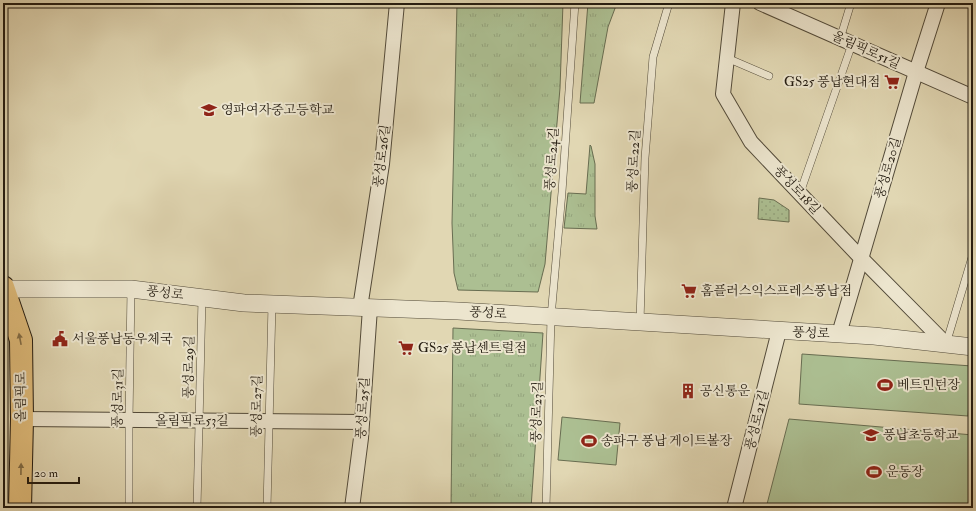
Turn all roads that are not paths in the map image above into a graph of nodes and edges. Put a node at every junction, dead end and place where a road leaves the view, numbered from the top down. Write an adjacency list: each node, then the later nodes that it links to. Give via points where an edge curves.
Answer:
1 (397, 3): 20 (street, 풍성로26길)
2 (575, 3): 21 (lane, 풍성로24길)
3 (669, 3): 22 (lane, 풍성로22길, via 652,65 645,158)
4 (733, 3): 9 (street, 풍성로18길)
5 (760, 3): 8 (street, 올림픽로51길)
6 (851, 3): 8 (lane)
7 (938, 3): 10 (street, 풍성로20길)
8 (846, 41): 10 (street, 올림픽로51길); 13 (lane)
9 (727, 58): 11 (lane); 13 (street, 풍성로18길, via 723,94 751,142)
10 (916, 72): 12 (street, 올림픽로51길); 15 (street, 풍성로20길)
11 (769, 76)
12 (973, 97)
13 (800, 193): 15 (street, 풍성로18길)
14 (973, 254): 25 (lane)
15 (861, 258): 24 (street, 풍성로20길); 25 (street, 풍성로18길)
16 (3, 289): 17 (street, 풍성로); 27 (main road, 올림픽로, one-way to 16, via 21,340)
17 (131, 289): 18 (street, 풍성로); 28 (lane, 풍성로31길)
18 (202, 298): 19 (street, 풍성로); 29 (lane, 풍성로29길)
19 (272, 304): 20 (street, 풍성로); 30 (lane, 풍성로27길)
20 (365, 308): 21 (street, 풍성로); 31 (street, 풍성로25길)
21 (551, 317): 22 (street, 풍성로); 37 (lane, 풍성로23길)
22 (640, 323): 23 (street, 풍성로)
23 (779, 331): 24 (street, 풍성로); 38 (street, 풍성로21길)
24 (839, 334): 25 (street, 풍성로)
25 (946, 344): 26 (street, 풍성로)
26 (973, 347)
27 (22, 419): 28 (street, 올림픽로53길); 32 (main road, 올림픽로, one-way to 27)
28 (129, 420): 29 (street, 올림픽로53길); 33 (lane, 풍성로31길)
29 (200, 421): 30 (street, 올림픽로53길); 34 (lane, 풍성로29길)
30 (269, 421): 31 (street, 올림픽로53길); 35 (lane, 풍성로27길)
31 (362, 422): 36 (street, 풍성로25길)
32 (20, 508)
33 (129, 508)
34 (197, 508)
35 (267, 508)
36 (352, 508)
37 (546, 508)
38 (734, 508)

